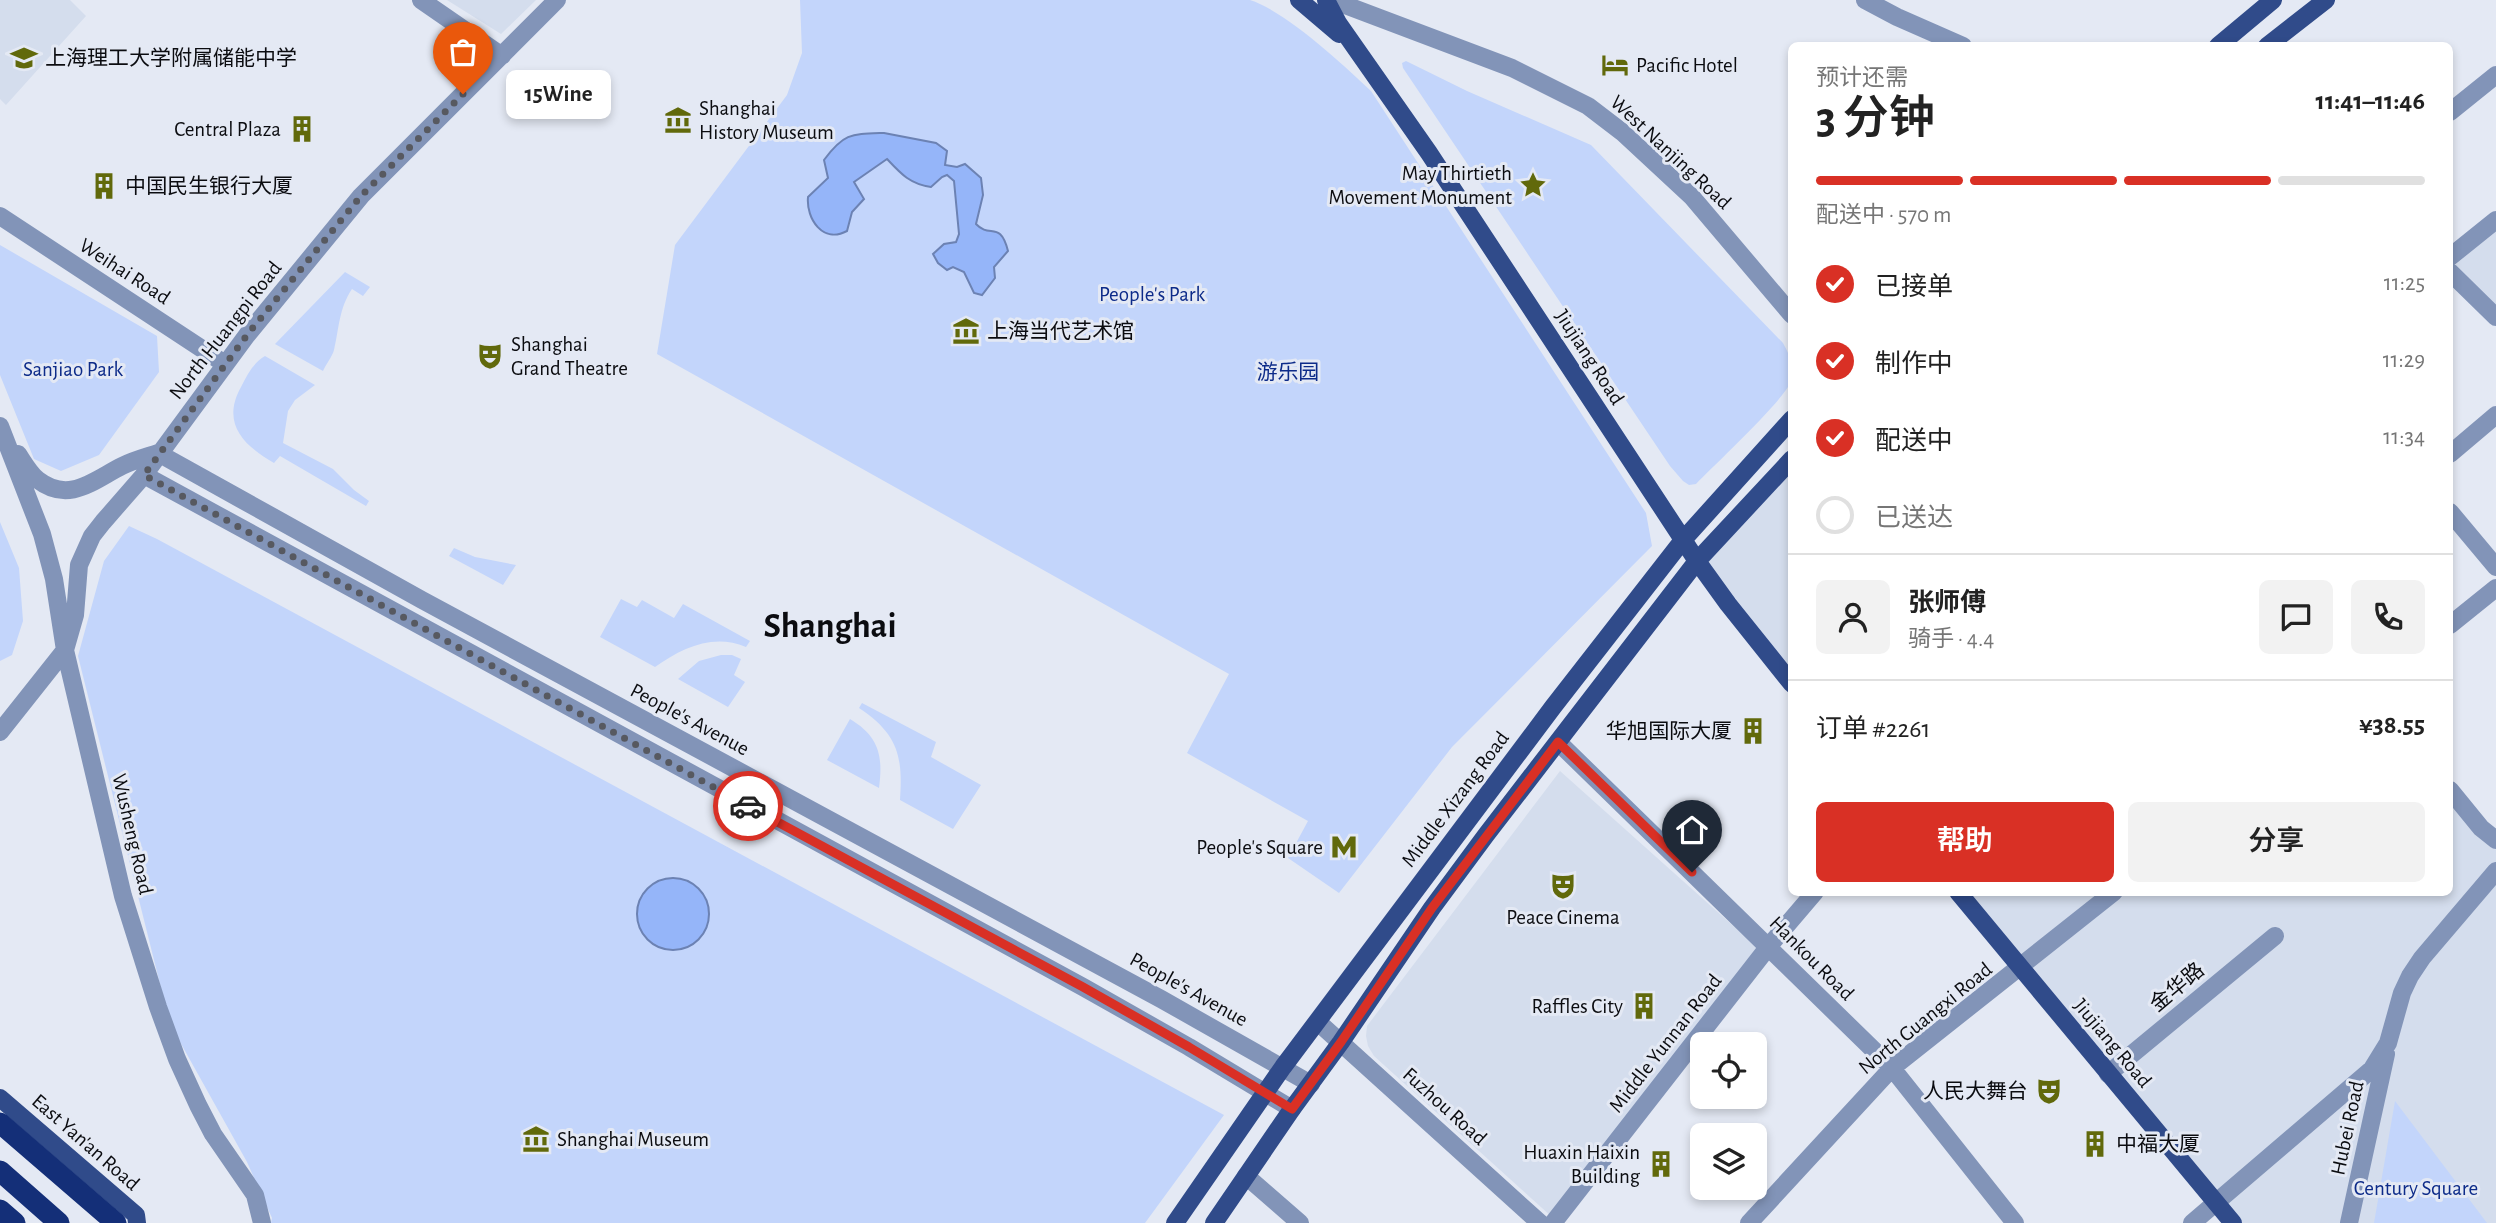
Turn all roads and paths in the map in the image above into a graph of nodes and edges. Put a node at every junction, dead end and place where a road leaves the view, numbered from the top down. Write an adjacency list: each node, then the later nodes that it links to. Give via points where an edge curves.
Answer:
1 (421, 0): 13 (street)
2 (557, 0): 13 (street, North Huangpi Road)
3 (1299, 0): 12 (main road, Jiujiang Road)
4 (1326, 0): 12 (main road, Jiujiang Road)
5 (1332, 0): 20 (street, West Nanjing Road, via 1512,68 1588,106 1692,197)
6 (1865, 0): 9 (street)
7 (2273, 0): 10 (main road)
8 (2326, 0): 11 (main road)
9 (1954, 42)
10 (2223, 42)
11 (2272, 42)
12 (1358, 48): 31 (main road, Jiujiang Road)
13 (502, 56): 22 (street, North Huangpi Road, via 361,196)
14 (2496, 75): 15 (street)
15 (2453, 110)
16 (0, 216): 22 (street, Weihai Road)
17 (2496, 220): 18 (street)
18 (2453, 255)
19 (2453, 275): 21 (street)
20 (1788, 310)
21 (2496, 317)
22 (225, 365): 27 (street, North Huangpi Road)
23 (2496, 415): 26 (street)
24 (1788, 422): 31 (main road, Middle Xizang Road)
25 (3, 432): 27 (street, Wusheng Road, via 36,478 67,492); 36 (street, Wusheng Road, via 42,534)
26 (2453, 451)
27 (158, 453): 29 (street, North Huangpi Road); 52 (street, People's Avenue)
28 (1788, 463): 32 (main road)
29 (144, 475): 36 (street, North Huangpi Road, via 92,536 79,565 75,615); 56 (street, via 1083,987)
30 (2453, 516): 33 (street)
31 (1683, 540): 32 (main road, Jiujiang Road); 49 (main road, Middle Xizang Road)
32 (1697, 561): 37 (main road, Jiujiang Road); 39 (main road)
33 (2496, 567)
34 (2496, 588): 35 (street)
35 (2453, 623)
36 (65, 650): 38 (street, North Huangpi Road); 69 (street, Wusheng Road, via 123,896 158,1007 198,1105 255,1195)
37 (1788, 679)
38 (0, 732)
39 (1558, 742): 47 (street, Hankou Road); 50 (main road, via 1432,908)
40 (2453, 794): 41 (street)
41 (2496, 840)
42 (2496, 871): 51 (street, Hubei Road, via 2410,976)
43 (1812, 896): 47 (street, Middle Yunnan Road)
44 (1961, 896): 48 (main road, Jiujiang Road)
45 (2109, 896): 48 (street, North Guangxi Road)
46 (2275, 936): 54 (street, 金华路)
47 (1769, 946): 53 (street, Hankou Road); 74 (street, Middle Yunnan Road)
48 (2021, 968): 53 (street, North Guangxi Road); 54 (main road, Jiujiang Road)
49 (1319, 1023): 50 (street, Fuzhou Road); 52 (main road, Middle Xizang Road)
50 (1341, 1042): 55 (main road); 73 (street, Fuzhou Road)
51 (2389, 1043): 63 (street, via 2372,1069); 79 (street, Hubei Road)
52 (1283, 1067): 55 (street, People's Avenue); 56 (main road, Middle Xizang Road)
53 (1892, 1069): 75 (street, North Guangxi Road); 76 (street, Hankou Road)
54 (2108, 1074): 63 (main road, Jiujiang Road)
55 (1311, 1084): 58 (main road)
56 (1265, 1093): 58 (street); 70 (main road, Middle Xizang Road)
57 (0, 1098): 68 (main road, East Yan'an Road, via 136,1215)
58 (1292, 1109): 61 (main road)
59 (0, 1125): 66 (highway)
60 (0, 1171): 65 (highway)
61 (1246, 1176): 71 (main road); 72 (street)
62 (0, 1180): 65 (highway)
63 (2216, 1202): 77 (street); 78 (main road, Jiujiang Road)
64 (0, 1211): 67 (highway)
65 (52, 1220)
66 (114, 1221)
67 (14, 1223)
68 (137, 1223)
69 (262, 1223)
70 (1175, 1223)
71 (1214, 1223)
72 (1300, 1223)
73 (1541, 1223)
74 (1553, 1223)
75 (1749, 1223)
76 (2015, 1223)
77 (2192, 1223)
78 (2233, 1223)
79 (2349, 1223)

